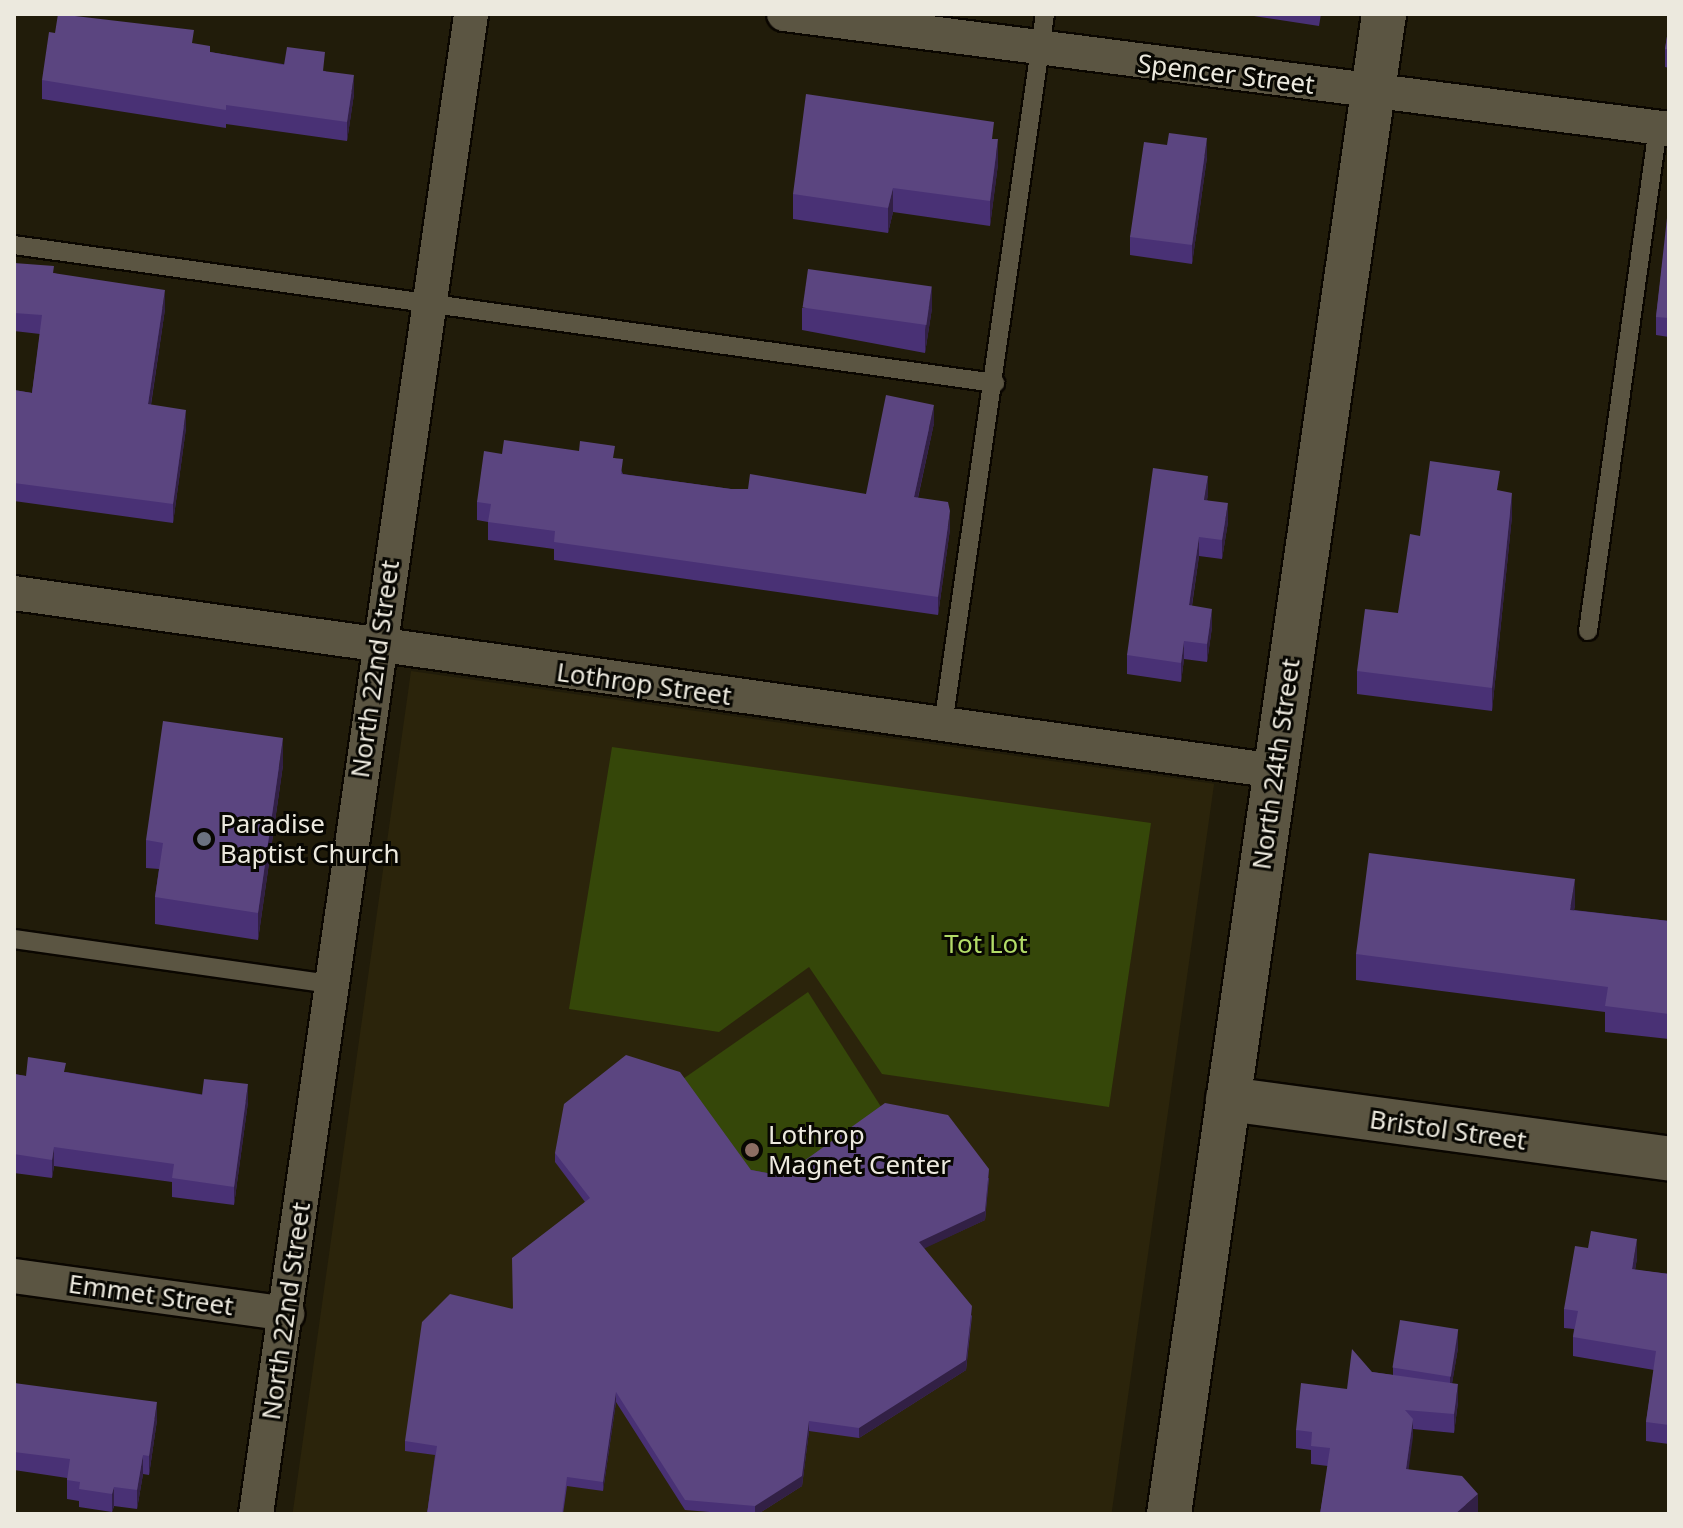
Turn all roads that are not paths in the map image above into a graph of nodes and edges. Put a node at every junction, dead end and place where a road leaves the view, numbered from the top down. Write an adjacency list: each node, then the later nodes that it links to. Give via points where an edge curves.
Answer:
1 (471, 14): 9 (street, North 22nd Street)
2 (784, 14): 5 (street, Spencer Street)
3 (1045, 14): 5 (lane)
4 (1384, 14): 6 (main road, North 24th Street)
5 (1040, 50): 6 (street, Spencer Street); 10 (lane)
6 (1373, 92): 7 (street, Spencer Street); 15 (main road, North 24th Street)
7 (1664, 128): 12 (lane)
8 (14, 245): 9 (lane)
9 (428, 304): 10 (lane); 13 (street, North 22nd Street)
10 (995, 383): 14 (lane)
11 (14, 593): 13 (street, Lothrop Street)
12 (1588, 631)
13 (378, 644): 14 (street, Lothrop Street); 17 (street, North 22nd Street)
14 (943, 725): 15 (street, Lothrop Street)
15 (1275, 771): 18 (main road, North 24th Street)
16 (14, 939): 17 (lane)
17 (331, 984): 21 (street, North 22nd Street)
18 (1228, 1099): 19 (main road, Bristol Street); 23 (main road, North 24th Street)
19 (1669, 1159)
20 (14, 1276): 21 (street, Emmet Street)
21 (287, 1314): 22 (street, North 22nd Street)
22 (256, 1514)
23 (1169, 1514)

